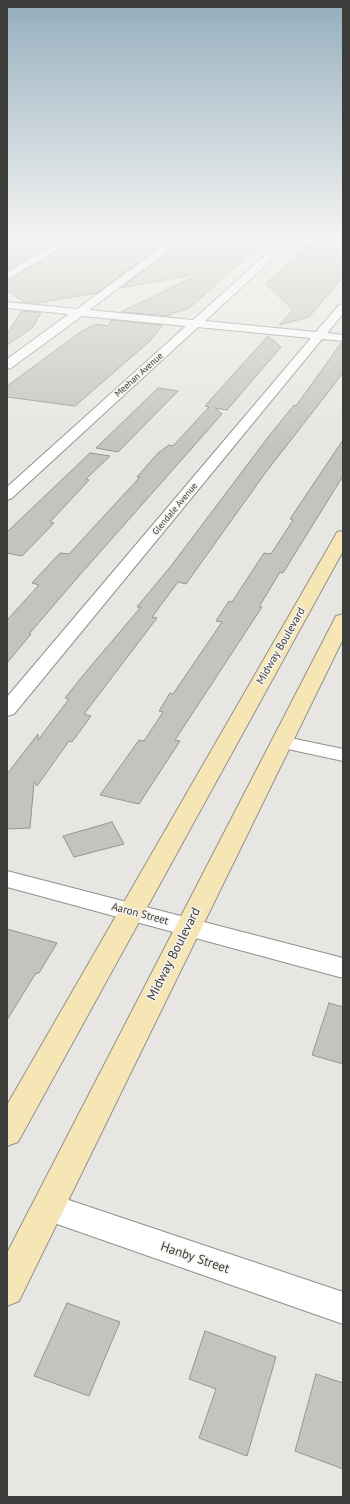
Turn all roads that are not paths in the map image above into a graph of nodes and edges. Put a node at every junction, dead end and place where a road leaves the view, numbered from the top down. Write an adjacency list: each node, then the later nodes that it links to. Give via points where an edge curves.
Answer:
1 (50, 309): 5 (street)
2 (83, 309): 5 (street)
3 (212, 309): 6 (street, Meehan Avenue)
4 (341, 309): 7 (street, Glendale Avenue)
5 (79, 312): 6 (street); 9 (street)
6 (196, 324): 7 (street); 10 (street, Meehan Avenue)
7 (319, 336): 8 (street); 13 (street, Glendale Avenue)
8 (343, 338)
9 (7, 365)
10 (7, 495)
11 (343, 536): 17 (street, Midway Boulevard)
12 (343, 620): 14 (street, Midway Boulevard)
13 (7, 710)
14 (281, 742): 15 (street); 18 (street, Midway Boulevard)
15 (343, 755)
16 (7, 879): 17 (street, Aaron Street)
17 (131, 912): 18 (street, Aaron Street); 20 (street, Midway Boulevard)
18 (188, 927): 19 (street, Aaron Street); 21 (street, Midway Boulevard)
19 (343, 968)
20 (7, 1133)
21 (48, 1207): 22 (street, Midway Boulevard); 23 (street, Hanby Street)
22 (7, 1289)
23 (343, 1308)

